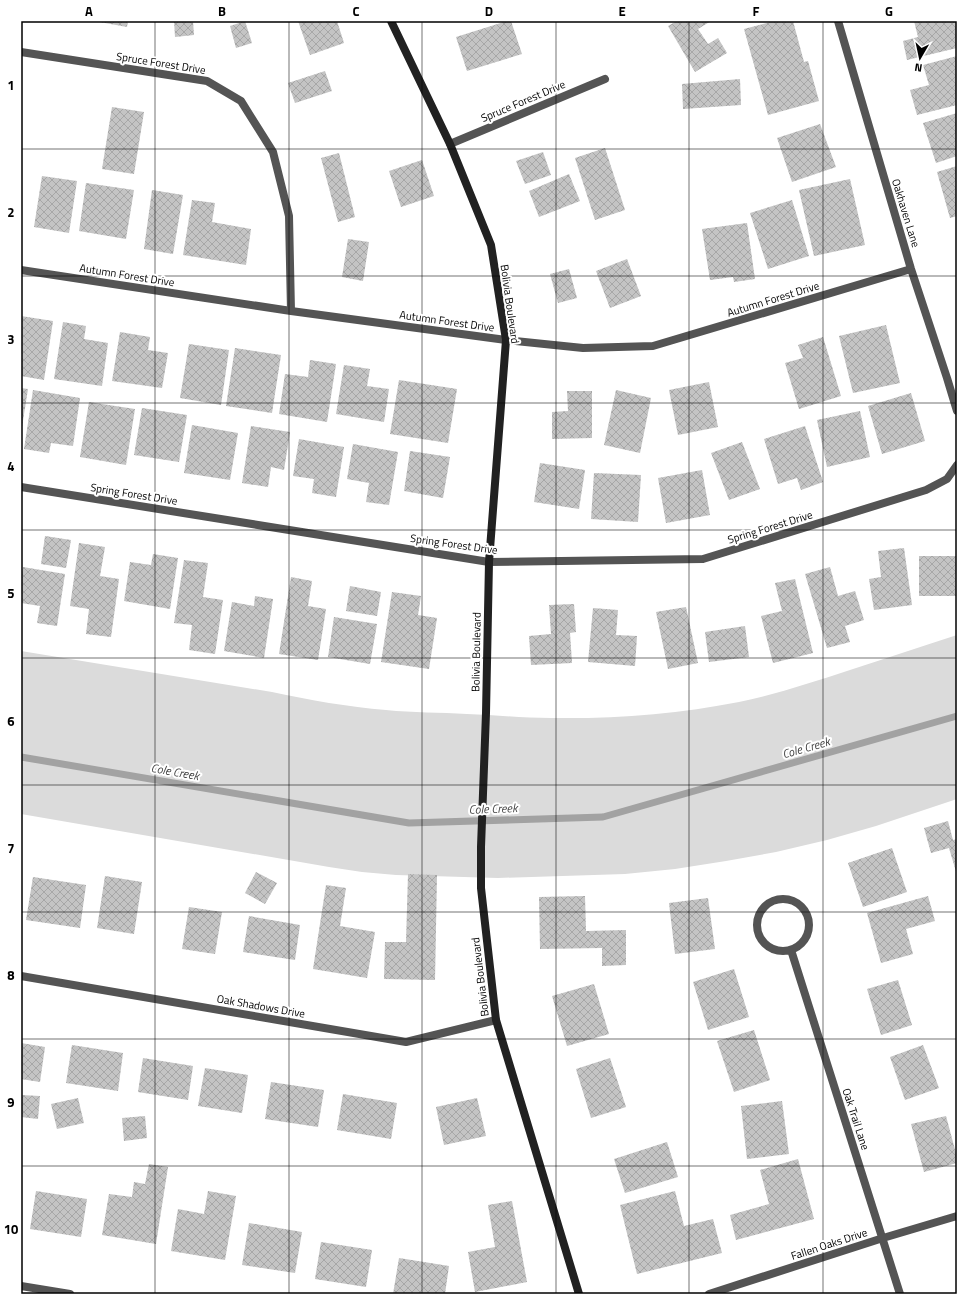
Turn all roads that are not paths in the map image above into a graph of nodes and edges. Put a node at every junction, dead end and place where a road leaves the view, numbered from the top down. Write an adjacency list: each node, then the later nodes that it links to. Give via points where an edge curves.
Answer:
1 (391, 21): 5 (street, Bolivia Boulevard)
2 (838, 21): 6 (street, Oakhaven Lane)
3 (21, 52): 8 (street, Spruce Forest Drive, via 207,81 241,101 273,152 289,216)
4 (605, 79): 5 (street, Spruce Forest Drive)
5 (450, 144): 9 (street, Bolivia Boulevard, via 491,245)
6 (911, 269): 9 (street, Autumn Forest Drive, via 653,346 584,348); 10 (street, Oakhaven Lane)
7 (21, 270): 8 (street, Autumn Forest Drive)
8 (291, 311): 9 (street, Autumn Forest Drive)
9 (506, 340): 13 (street, Bolivia Boulevard)
10 (957, 411)
11 (957, 465): 13 (street, Spring Forest Drive, via 947,479 926,490 703,559)
12 (21, 487): 13 (street, Spring Forest Drive)
13 (489, 562): 16 (street, Bolivia Boulevard, via 481,888)
14 (791, 950): 14 (street, via 800,946 807,937 809,917 804,908 796,902 786,899 775,900 766,905 760,913 758,933 763,942 771,948 781,952); 18 (street, Oak Trail Lane)
15 (21, 976): 16 (street, Oak Shadows Drive, via 406,1042)
16 (496, 1020): 21 (street, Bolivia Boulevard)
17 (957, 1216): 18 (street, Fallen Oaks Drive)
18 (883, 1238): 22 (street, Fallen Oaks Drive); 23 (street, Oak Trail Lane)
19 (21, 1286): 20 (street)
20 (70, 1294)
21 (579, 1294)
22 (709, 1294)
23 (900, 1294)

